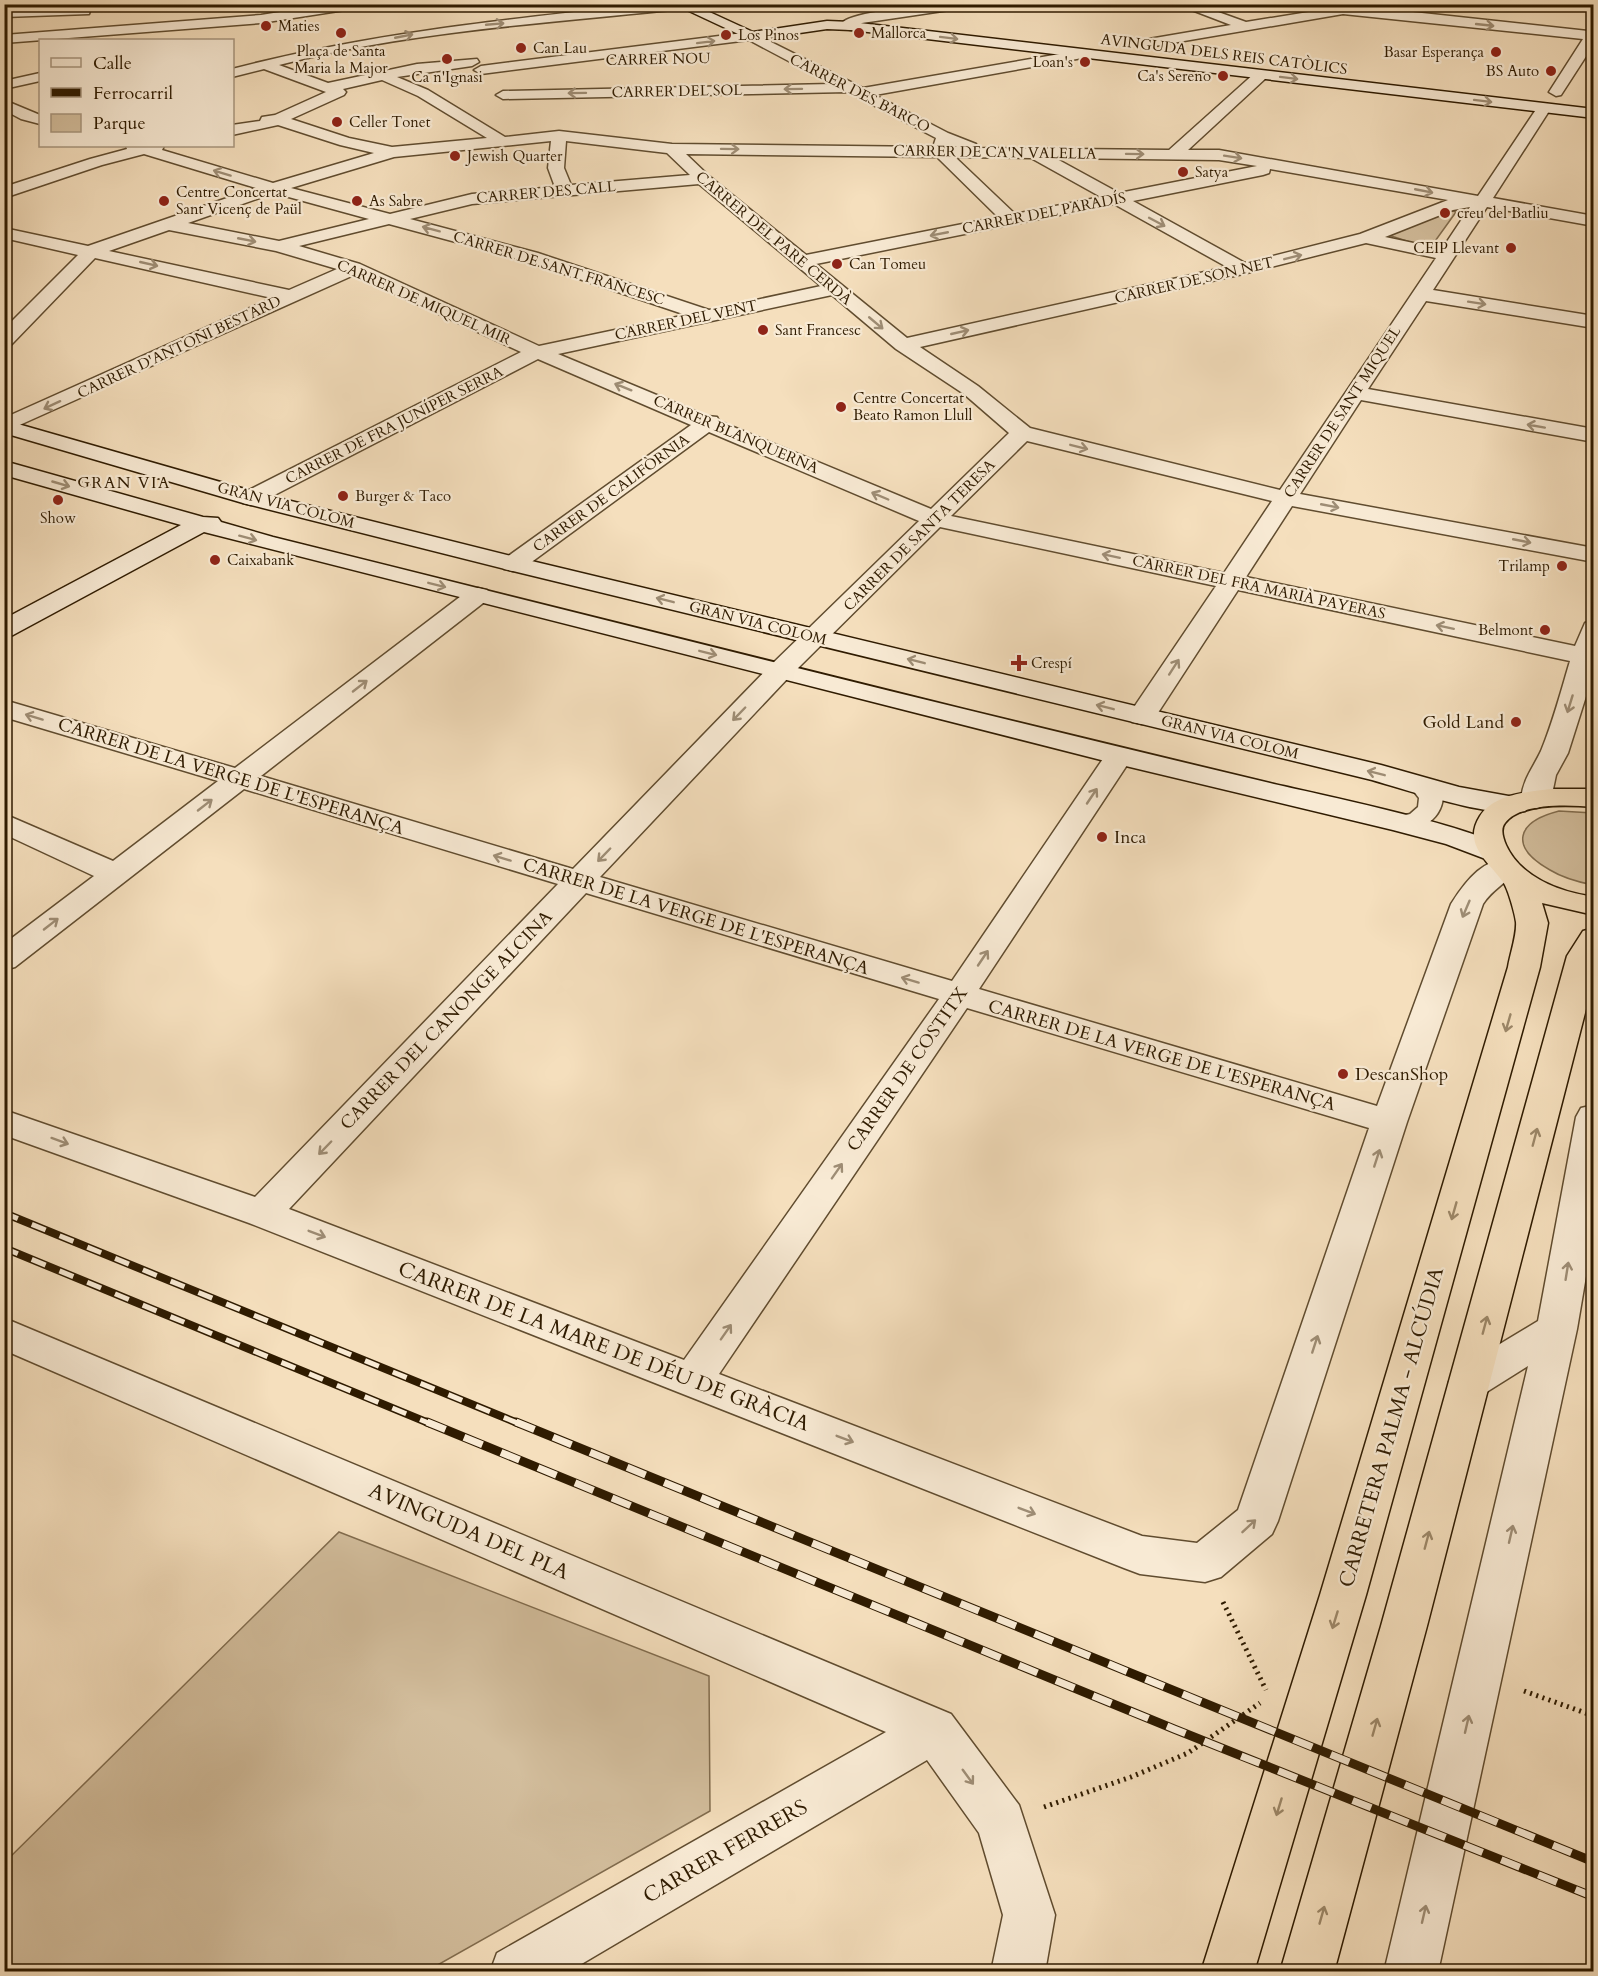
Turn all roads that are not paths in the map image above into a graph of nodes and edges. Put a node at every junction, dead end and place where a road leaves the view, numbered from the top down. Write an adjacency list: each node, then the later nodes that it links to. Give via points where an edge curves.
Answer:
1 (358, 4): 9 (street)
2 (528, 4): 15 (street)
3 (867, 4): 13 (street)
4 (963, 4): 13 (street)
5 (1182, 4): 18 (street)
6 (1325, 4): 11 (street)
7 (1376, 4): 11 (street)
8 (681, 5): 15 (street); 24 (street, CARRER DES BARCO)
9 (335, 7): 10 (street); 22 (street, via 261,19)
10 (222, 8)
11 (1343, 10): 18 (street); 23 (street, one-way to 23)
12 (4, 14): 22 (street, via 95,10)
13 (899, 15): 16 (street); 17 (street, via 852,21); 20 (street, via 885,27)
14 (436, 16): 21 (street, via 428,24)
15 (540, 20): 19 (street, one-way to 15)
16 (938, 21)
17 (851, 26): 20 (street, AVINGUDA DELS REIS CATÒLICS); 24 (street, via 827,25)
18 (1246, 26): 26 (street, AVINGUDA DELS REIS CATÒLICS, via 1138,44)
19 (463, 27): 21 (street); 29 (street)
20 (870, 28): 28 (street, AVINGUDA DELS REIS CATÒLICS, one-way to 28)
21 (437, 31): 30 (street, one-way to 21)
22 (75, 32): 25 (street)
23 (1593, 35): 42 (street, via 1551,91)
24 (750, 36): 29 (street, one-way to 24); 32 (street, CARRER DES BARCO)
25 (9, 39): 27 (street)
26 (1188, 49)
27 (28, 50)
28 (1083, 54): 35 (street, AVINGUDA DELS REIS CATÒLICS); 41 (street, CARRER DEL SOL)
29 (472, 56): 34 (street); 38 (street)
30 (264, 64): 31 (street); 40 (street)
31 (234, 72)
32 (821, 73): 33 (street); 41 (street, CARRER DES BARCO)
33 (786, 74)
34 (382, 75): 40 (street); 53 (street, via 423,93)
35 (1261, 75): 44 (street, AVINGUDA DELS REIS CATÒLICS, one-way to 44); 60 (street)
36 (39, 77): 39 (street)
37 (530, 78): 38 (street)
38 (495, 79): 41 (street, CARRER DEL SOL, one-way to 38, via 507,101)
39 (4, 85)
40 (326, 88): 49 (street, via 339,92)
41 (856, 90): 54 (street, CARRER DES BARCO)
42 (1575, 94)
43 (4, 104): 47 (street)
44 (1544, 108): 46 (street, AVINGUDA DELS REIS CATÒLICS); 67 (street, CARRER DE SANT MIQUEL)
45 (234, 113): 49 (street)
46 (1593, 114)
47 (36, 116): 48 (street)
48 (4, 120)
49 (277, 120): 51 (street); 58 (street, via 345,142)
50 (531, 121): 52 (street)
51 (234, 130)
52 (559, 136): 53 (street, CARRER DE CA'N VALELLA); 57 (street, CARRER DE CA'N VALELLA); 64 (street, via 556,168)
53 (502, 141): 58 (street, CARRER DE CA'N VALELLA)
54 (941, 143): 57 (street, CARRER DE CA'N VALELLA, one-way to 54); 59 (street, CARRER DE CA'N VALELLA, via 981,152); 69 (street)
55 (142, 147): 65 (street)
56 (148, 147): 63 (street, CARRER DE SANT FRANCESC, one-way to 56)
57 (672, 148): 62 (street, CARRER DEL PARE CERDÀ)
58 (393, 152): 63 (street)
59 (1033, 152): 60 (street, CARRER DE CA'N VALELLA, one-way to 60); 66 (street)
60 (1174, 154): 61 (street, CARRER DE CA'N VALELLA, one-way to 61, via 1219,155)
61 (1285, 165): 66 (street, CARRER DEL PARADÍS); 67 (street, CARRER DE CA'N VALELLA, one-way to 67)
62 (703, 179): 64 (street, CARRER DES CALL); 77 (street, CARRER DEL PARE CERDÀ)
63 (273, 188): 68 (street, CARRER DE SANT FRANCESC); 71 (street)
64 (565, 190): 68 (street, CARRER DES CALL, via 472,199)
65 (4, 193)
66 (1114, 199): 69 (street, CARRER DEL PARADÍS); 79 (street, one-way to 79)
67 (1481, 202): 70 (street, CARRER DE CA'N VALELLA); 73 (street, CARRER DE SON NET, via 1450,205); 76 (street, CARRER DE SANT MIQUEL)
68 (390, 218): 74 (street, CARRER DES CALL); 83 (street, CARRER DE SANT FRANCESC, one-way to 68, via 532,256)
69 (1011, 220): 77 (street, CARRER DEL PARADÍS, one-way to 77)
70 (1593, 221)
71 (169, 225): 74 (street, CARRER DE MIQUEL MIR, one-way to 74); 75 (street)
72 (4, 233): 75 (street)
73 (1366, 238): 76 (street); 79 (street, CARRER DE SON NET, one-way to 73)
74 (279, 246): 78 (street, CARRER DE MIQUEL MIR)
75 (92, 251): 82 (street, one-way to 82); 85 (street)
76 (1446, 255): 81 (street, CARRER DE SANT MIQUEL)
77 (803, 261): 80 (street, CARRER DEL PARE CERDÀ)
78 (354, 268): 82 (street, CARRER D'ANTONI BESTARD); 87 (street, CARRER DE MIQUEL MIR)
79 (1243, 269): 86 (street, CARRER DE SON NET, one-way to 79)
80 (835, 289): 83 (street, CARRER DEL VENT); 86 (street, CARRER DEL PARE CERDÀ, one-way to 86)
81 (1420, 294): 84 (street, one-way to 84); 88 (street, CARRER DE SANT MIQUEL)
82 (289, 296): 90 (street, CARRER D'ANTONI BESTARD, one-way to 90)
83 (707, 315): 87 (street, CARRER DEL VENT)
84 (1593, 322)
85 (4, 341)
86 (903, 345): 91 (street, CARRER DEL PARE CERDÀ, via 970,390)
87 (537, 352): 89 (street, CARRER BLANQUERNA, one-way to 87); 94 (street, CARRER DE FRA JUNÍPER SERRA)
88 (1354, 393): 92 (street, one-way to 88); 95 (street, CARRER DE SANT MIQUEL)
89 (710, 422): 96 (street, CARRER BLANQUERNA, one-way to 89); 99 (street, CARRER DE CALIFÒRNIA)
90 (5, 426): 94 (street, GRAN VIA COLOM)
91 (1022, 433): 95 (street, one-way to 95); 96 (street, CARRER DE SANTA TERESA)
92 (1593, 436)
93 (4, 468): 97 (street, one-way to 97)
94 (251, 498): 97 (street, CARRER DE FRA JUNÍPER SERRA, via 250,505 228,519); 99 (street, GRAN VIA COLOM)
95 (1286, 498): 98 (street, one-way to 98); 100 (street, CARRER DE SANT MIQUEL)
96 (934, 519): 100 (street, CARRER DEL FRA MARIÀ PAYERAS, one-way to 96); 104 (street, CARRER DE SANTA TERESA)
97 (199, 525): 101 (street, one-way to 101); 103 (street, CARRER DE FRA JUNÍPER SERRA)
98 (1593, 555)
99 (513, 564): 104 (street, GRAN VIA COLOM, one-way to 99)
100 (1230, 581): 105 (street, CARRER DEL FRA MARIÀ PAYERAS, one-way to 100); 108 (street, CARRER DE SANT MIQUEL, one-way to 100)
101 (478, 595): 106 (street, one-way to 106); 110 (street, one-way to 101)
102 (1593, 628): 105 (street)
103 (4, 630)
104 (816, 637): 106 (street, CARRER DE SANTA TERESA); 108 (street, GRAN VIA COLOM, one-way to 104)
105 (1585, 656): 114 (street, one-way to 114, via 1554,753 1537,781)
106 (779, 672): 109 (street); 119 (street, CARRER DEL CANONGE ALCINA, one-way to 119)
107 (4, 708): 110 (street, CARRER DE LA VERGE DE L'ESPERANÇA, one-way to 107)
108 (1142, 716): 112 (street, GRAN VIA COLOM, one-way to 108)
109 (1119, 756): 116 (street); 123 (street, CARRER DE COSTITX, one-way to 109)
110 (240, 778): 118 (street, one-way to 110); 119 (street, CARRER DE LA VERGE DE L'ESPERANÇA, one-way to 110)
111 (1593, 783): 114 (highway)
112 (1421, 785): 114 (street, GRAN VIA COLOM, via 1456,795); 116 (lane, via 1431,797 1430,809 1418,820)
113 (1593, 798): 114 (highway)
114 (1538, 800): 117 (highway, CARRETERA PALMA - ALCÚDIA, via 1495,817 1488,826 1488,837)
115 (4, 823): 118 (street)
116 (1400, 823): 117 (street, via 1457,838)
117 (1506, 866): 120 (highway, via 1541,892); 126 (street, one-way to 126, via 1477,888 1467,904); 135 (highway, CARRETERA PALMA - ALCÚDIA, one-way to 135, via 1532,923 1524,967 1343,1595)
118 (116, 874): 122 (street, one-way to 118)
119 (579, 881): 123 (street, CARRER DE LA VERGE DE L'ESPERANÇA, one-way to 119); 127 (street, CARRER DEL CANONGE ALCINA, one-way to 127)
120 (1593, 906)
121 (1588, 947): 131 (highway, one-way to 121)
122 (4, 960)
123 (959, 995): 126 (street, CARRER DE LA VERGE DE L'ESPERANÇA); 130 (street, CARRER DE COSTITX, one-way to 123)
124 (1593, 1118): 128 (street, one-way to 124)
125 (4, 1122): 127 (street, CARRER DE LA MARE DE DÉU DE GRÀCIA, one-way to 127)
126 (1389, 1122): 130 (street, CARRER DE LA MARE DE DÉU DE GRÀCIA, one-way to 126, via 1140,1556 1205,1563 1256,1521)
127 (262, 1213): 130 (street, CARRER DE LA MARE DE DÉU DE GRÀCIA, one-way to 130)
128 (1557, 1329): 131 (street); 137 (street, one-way to 128)
129 (4, 1333): 132 (street, AVINGUDA DEL PLA)
130 (693, 1380)
131 (1470, 1382): 136 (highway, one-way to 131)
132 (934, 1730): 133 (street, CARRER FERRERS); 134 (street, one-way to 134, via 1001,1822 1029,1916)
133 (516, 1971)
134 (1018, 1971)
135 (1227, 1971)
136 (1307, 1971)
137 (1412, 1971)

